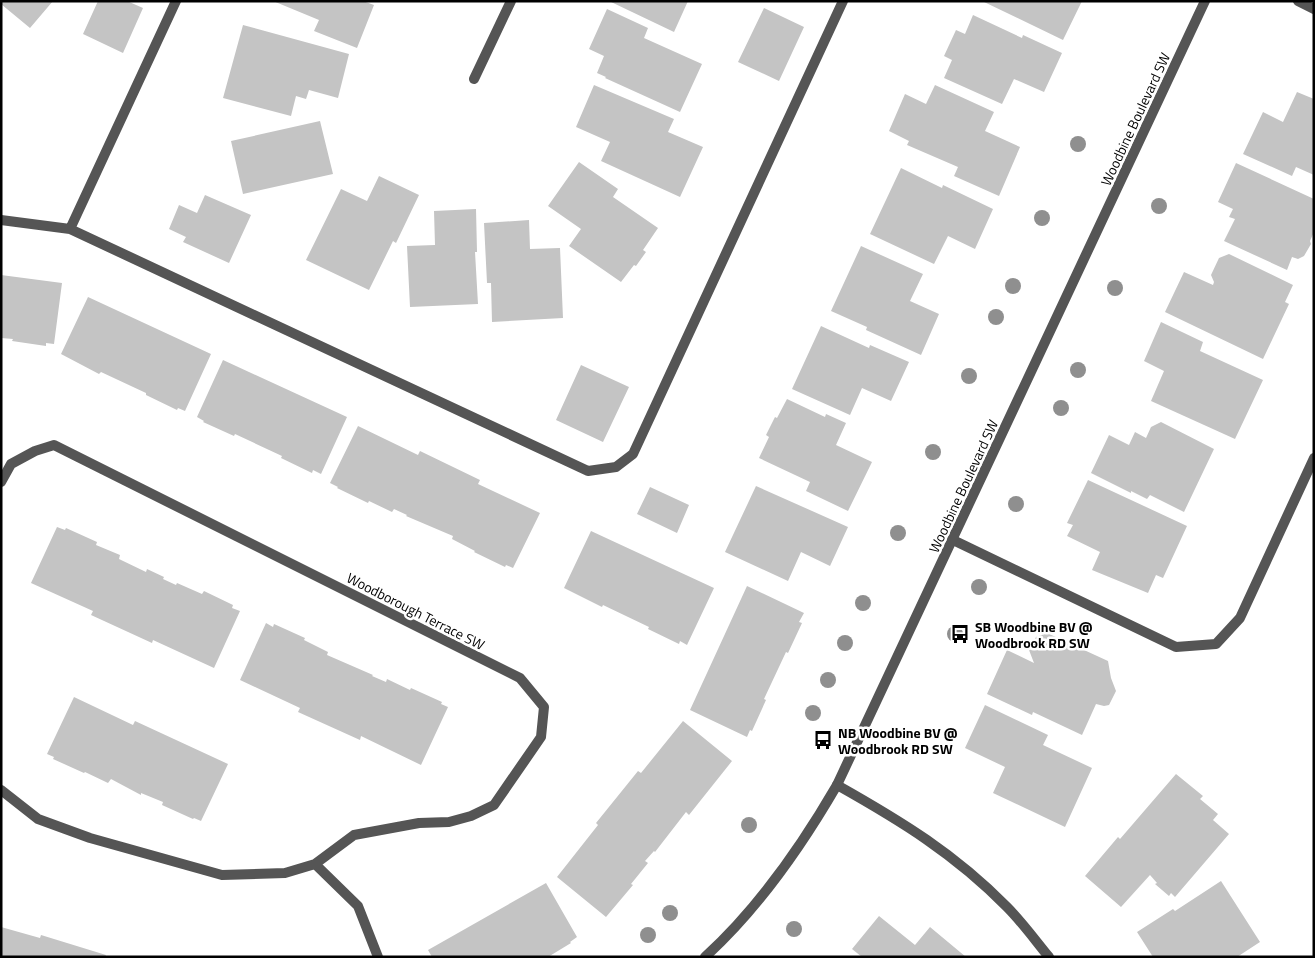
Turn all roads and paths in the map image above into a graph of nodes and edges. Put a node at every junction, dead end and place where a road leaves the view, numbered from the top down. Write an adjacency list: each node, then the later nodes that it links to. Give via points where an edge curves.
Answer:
1 (176, 1): 9 (street)
2 (511, 1): 7 (street)
3 (844, 1): 9 (street, via 633,454 616,467 588,471)
4 (1206, 1): 12 (street, Woodbine Boulevard SW)
5 (1298, 1): 6 (street)
6 (1314, 9)
7 (474, 79)
8 (1, 220): 9 (street)
9 (70, 229)
10 (1314, 458): 12 (street, via 1240,618 1216,644 1176,647)
11 (1, 482): 15 (street, Woodborough Terrace SW, via 11,464 54,445 520,678 544,707 541,737 494,805 449,822 419,823 354,835)
12 (953, 540): 13 (street, Woodbine Boulevard SW)
13 (837, 785): 17 (street, Woodbine Boulevard SW, via 812,828 764,894); 18 (street, via 895,817 962,865 1008,908)
14 (1, 790): 15 (street, Woodborough Terrace SW, via 38,819 90,838 222,875 285,873)
15 (316, 864): 16 (street, via 358,906)
16 (378, 957)
17 (705, 957)
18 (1049, 957)

